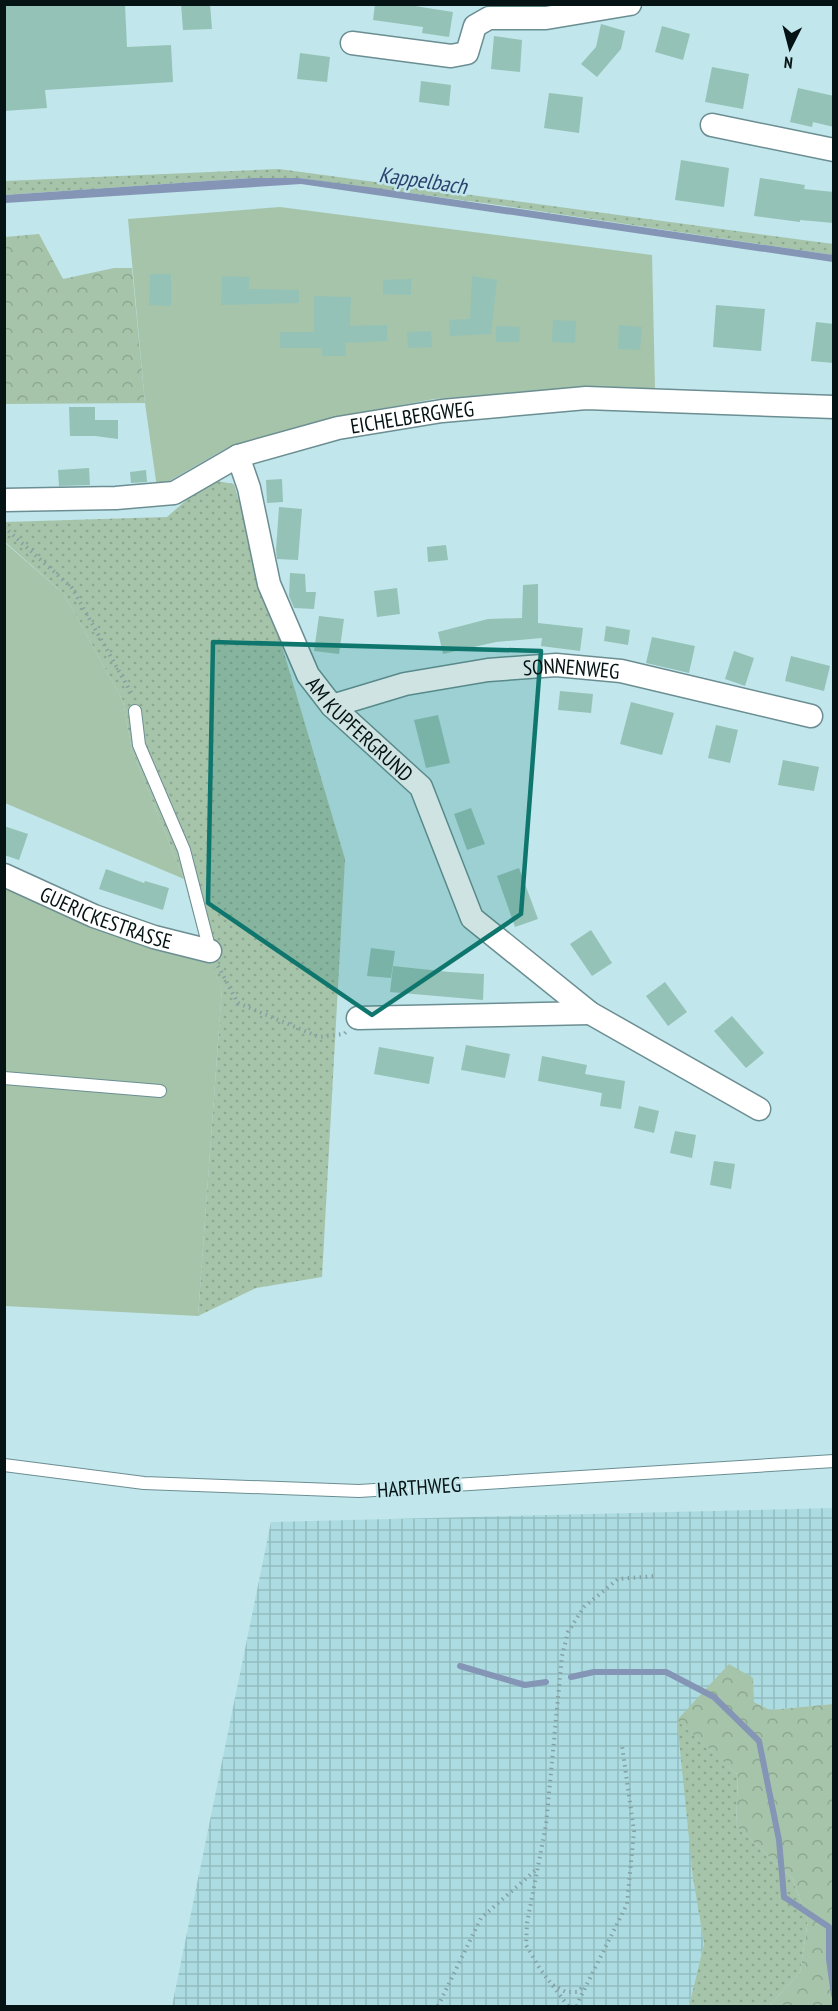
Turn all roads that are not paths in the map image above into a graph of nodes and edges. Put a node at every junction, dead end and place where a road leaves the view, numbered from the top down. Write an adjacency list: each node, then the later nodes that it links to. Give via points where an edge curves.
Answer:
1 (630, 4): 2 (street, via 546,18 489,18 475,26 468,53 451,56)
2 (352, 43)
3 (712, 125): 4 (street)
4 (834, 150)
5 (834, 407): 6 (street, EICHELBERGWEG, via 575,399 442,411 338,428)
6 (238, 456): 7 (street, EICHELBERGWEG, via 174,494); 8 (street, AM KUPFERGRUND, via 249,488 269,584 308,675)
7 (4, 500)
8 (332, 706): 10 (street, SONNENWEG, via 405,684 488,670 556,665 621,671); 13 (street, AM KUPFERGRUND, via 421,787 472,918)
9 (135, 711): 12 (lane, via 139,745 184,850)
10 (811, 716)
11 (4, 875): 12 (street, GUERICKESTRASSE, via 94,916)
12 (210, 951)
13 (590, 1013): 14 (street); 17 (street, AM KUPFERGRUND)
14 (358, 1018)
15 (4, 1078): 16 (lane)
16 (160, 1091)
17 (759, 1109)
18 (834, 1461): 19 (lane, HARTHWEG, via 359,1491 144,1483)
19 (4, 1465)

